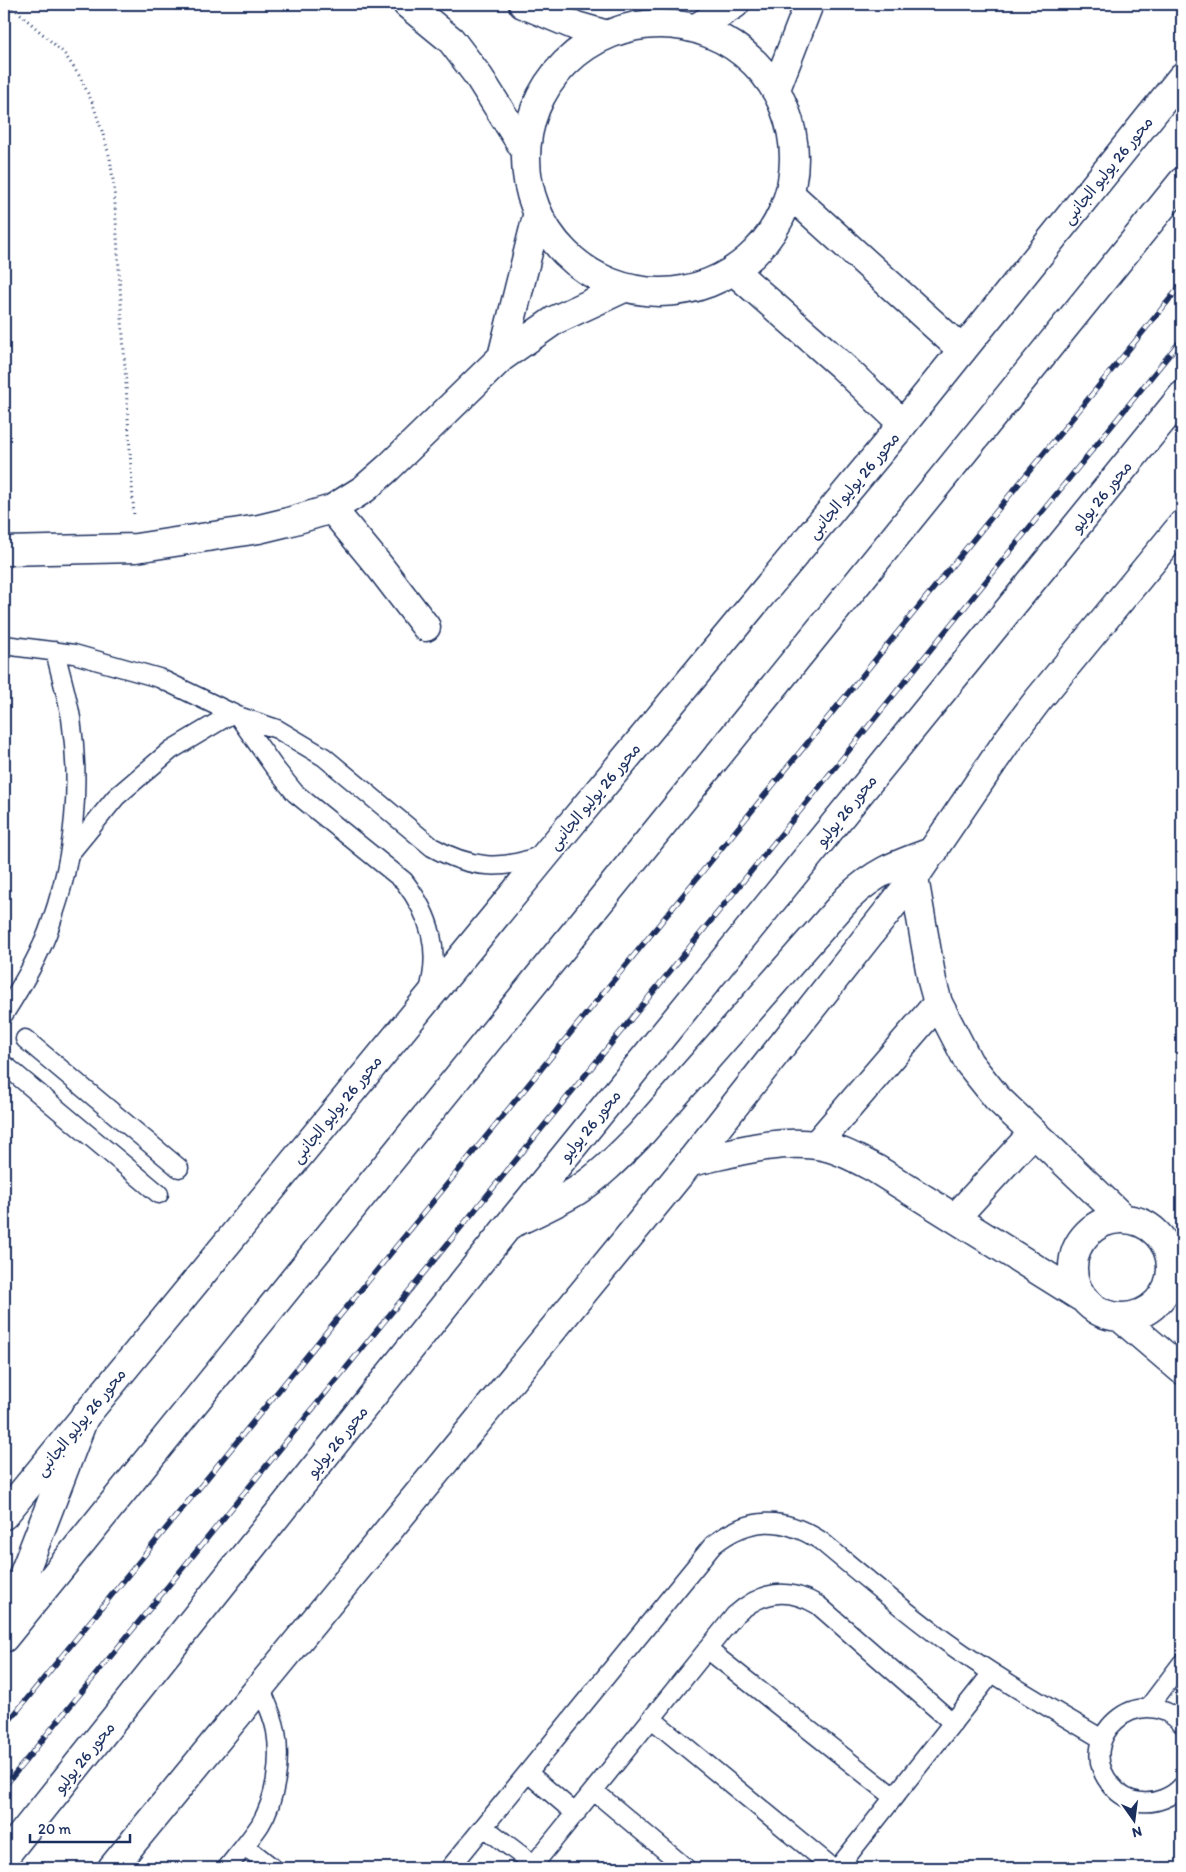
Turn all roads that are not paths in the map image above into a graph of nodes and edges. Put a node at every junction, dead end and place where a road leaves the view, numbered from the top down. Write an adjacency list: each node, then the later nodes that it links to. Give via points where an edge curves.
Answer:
1 (407, 4): 10 (main road, via 451,40 479,76)
2 (523, 4): 7 (main road, via 576,26)
3 (735, 4): 6 (main road)
4 (809, 4): 9 (main road)
5 (635, 15): 6 (main road); 7 (main road)
6 (696, 28): 9 (main road, via 728,41 755,62)
7 (607, 34): 10 (main road, via 565,62 537,103)
8 (1182, 77): 16 (main road, محور 26 يوليو الجانبى)
9 (776, 90): 12 (main road, via 790,122 795,158)
10 (525, 150): 13 (main road, via 527,184)
11 (1182, 182): 51 (main road)
12 (790, 194): 14 (main road, via 778,224 758,250); 16 (main road)
13 (537, 216): 15 (main road, via 559,248 588,272); 17 (main road)
14 (734, 270): 15 (main road, via 699,286 661,293); 19 (main road)
15 (624, 288): 17 (main road, via 555,320)
16 (962, 350): 19 (main road, محور 26 يوليو الجانبى)
17 (502, 357): 20 (main road, via 364,489)
18 (1182, 396): 43 (main road, محور 26 يوليو)
19 (903, 424): 28 (main road, محور 26 يوليو الجانبى)
20 (332, 509): 22 (main road, via 259,529 136,548); 23 (main road)
21 (1182, 525): 29 (main road, via 1038,700)
22 (4, 551)
23 (426, 627)
24 (4, 645): 25 (lane)
25 (55, 651): 26 (lane, via 159,678); 27 (lane, via 70,717 76,785)
26 (235, 714): 27 (lane, via 171,750 116,797); 28 (lane, via 277,729 324,758 432,847 450,857 489,866 509,865); 31 (lane, via 294,793 404,881 417,898 427,917 434,958)
27 (71, 852): 33 (lane, via 51,924 23,984)
28 (548, 852): 31 (main road, محور 26 يوليو الجانبى)
29 (934, 852): 30 (main road); 43 (main road, via 898,863 863,884 611,1164 580,1189)
30 (914, 878): 32 (main road); 38 (main road)
31 (426, 1000): 48 (main road, محور 26 يوليو الجانبى)
32 (938, 1003): 36 (main road, via 968,1063 996,1098); 37 (main road)
33 (4, 1014)
34 (25, 1039): 39 (lane)
35 (6, 1066): 40 (lane)
36 (1033, 1133): 41 (main road); 42 (main road)
37 (816, 1145): 38 (main road, via 784,1144); 41 (main road, via 847,1154 876,1169)
38 (690, 1162): 55 (main road)
39 (179, 1168)
40 (159, 1194)
41 (955, 1218): 45 (main road)
42 (1123, 1218): 44 (main road, via 1139,1221 1163,1240); 45 (main road, via 1108,1221 1082,1238 1072,1267)
43 (509, 1225): 68 (main road, محور 26 يوليو)
44 (1177, 1274): 46 (main road, via 1162,1298 1150,1309 1136,1316)
45 (1081, 1297): 46 (main road, via 1092,1308)
46 (1121, 1318): 47 (main road)
47 (1182, 1370)
48 (85, 1415): 49 (main road, محور 26 يوليو الجانبى); 50 (main road)
49 (4, 1515)
50 (4, 1625)
51 (4, 1638)
52 (707, 1649): 57 (lane); 58 (lane, via 736,1615 760,1598 775,1594 805,1597); 64 (lane)
53 (1182, 1664): 56 (lane)
54 (992, 1673): 58 (lane); 60 (lane); 61 (lane, via 905,1610 814,1536 791,1525 758,1523 726,1534 713,1545)
55 (260, 1687): 67 (lane, via 276,1732 276,1779 261,1823); 70 (main road)
56 (1148, 1708): 59 (lane, via 1163,1710); 60 (lane, via 1120,1716)
57 (652, 1719): 63 (lane); 75 (lane)
58 (953, 1723): 64 (lane)
59 (1182, 1724)
60 (1102, 1739): 62 (lane, via 1101,1767 1116,1791 1127,1798 1155,1802)
61 (528, 1773): 65 (lane); 66 (lane)
62 (1182, 1786)
63 (594, 1791): 65 (lane); 74 (lane)
64 (894, 1797): 76 (lane)
65 (576, 1814): 69 (lane)
66 (484, 1827): 69 (lane); 73 (lane)
67 (245, 1846): 71 (lane); 72 (lane)
68 (4, 1857)
69 (535, 1867)
70 (112, 1868)
71 (227, 1868)
72 (273, 1868)
73 (450, 1868)
74 (686, 1868)
75 (833, 1868)
76 (838, 1868)

